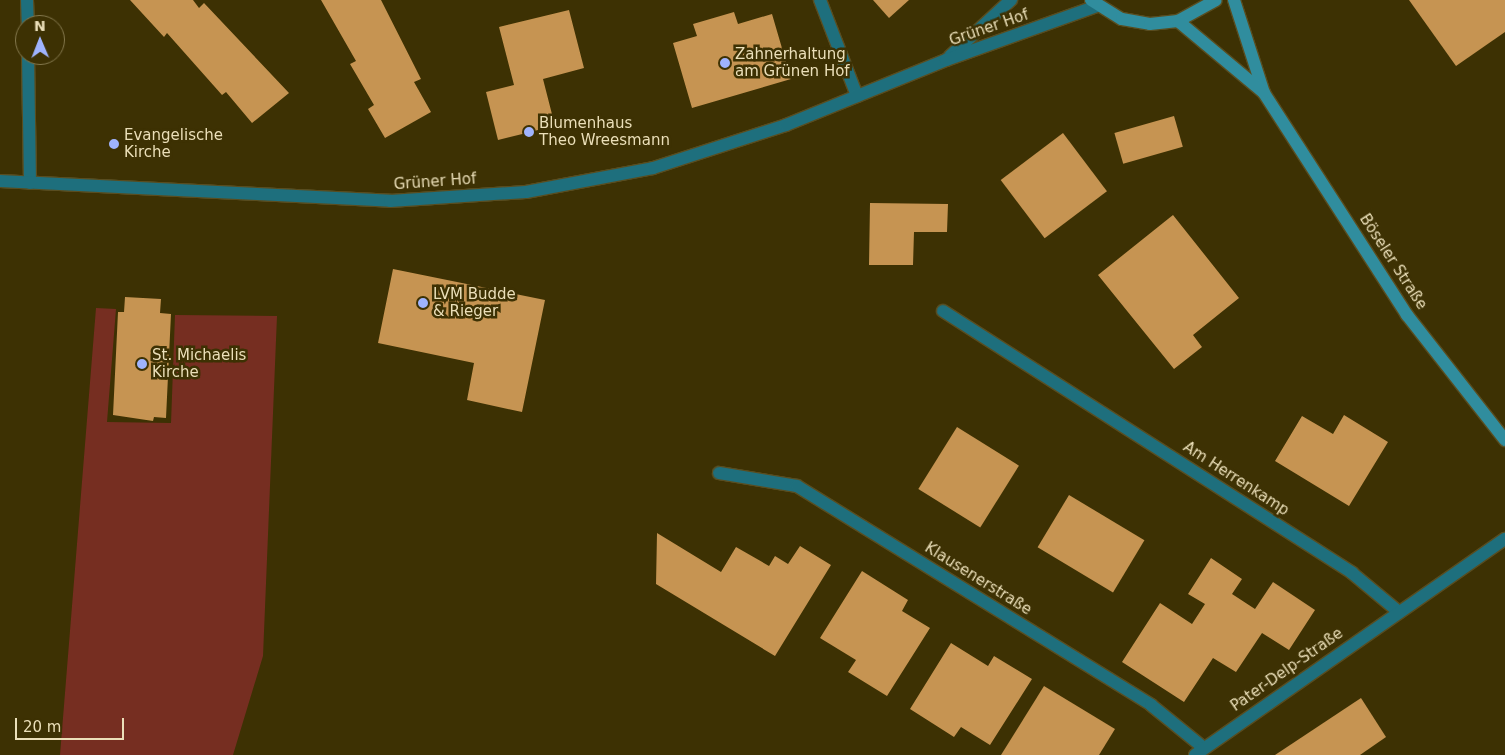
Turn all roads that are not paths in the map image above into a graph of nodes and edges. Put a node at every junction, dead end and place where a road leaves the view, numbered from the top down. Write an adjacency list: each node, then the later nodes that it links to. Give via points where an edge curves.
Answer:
1 (28, 0): 7 (street)
2 (820, 0): 12 (street)
3 (1011, 0): 9 (street, Grüner Hof)
4 (1216, 0): 8 (main road)
5 (1234, 0): 11 (main road, Böseler Straße)
6 (1094, 3): 8 (main road, via 1122,19); 9 (street, Grüner Hof)
7 (28, 15)
8 (1178, 21): 11 (main road, Böseler Straße)
9 (946, 60): 12 (street, Grüner Hof)
10 (28, 65): 14 (street)
11 (1264, 93): 16 (main road, Böseler Straße, via 1407,315)
12 (857, 96): 14 (street, Grüner Hof, via 786,125 653,168 526,192 390,201)
13 (0, 181): 14 (street, Grüner Hof)
14 (30, 183)
15 (943, 311): 19 (street, Am Herrenkamp, via 1352,573)
16 (1505, 440)
17 (720, 473): 20 (street, Klausenerstraße, via 797,486 1151,704)
18 (1505, 539): 19 (street)
19 (1399, 612): 20 (street, Pater-Delp-Straße)
20 (1199, 751)

